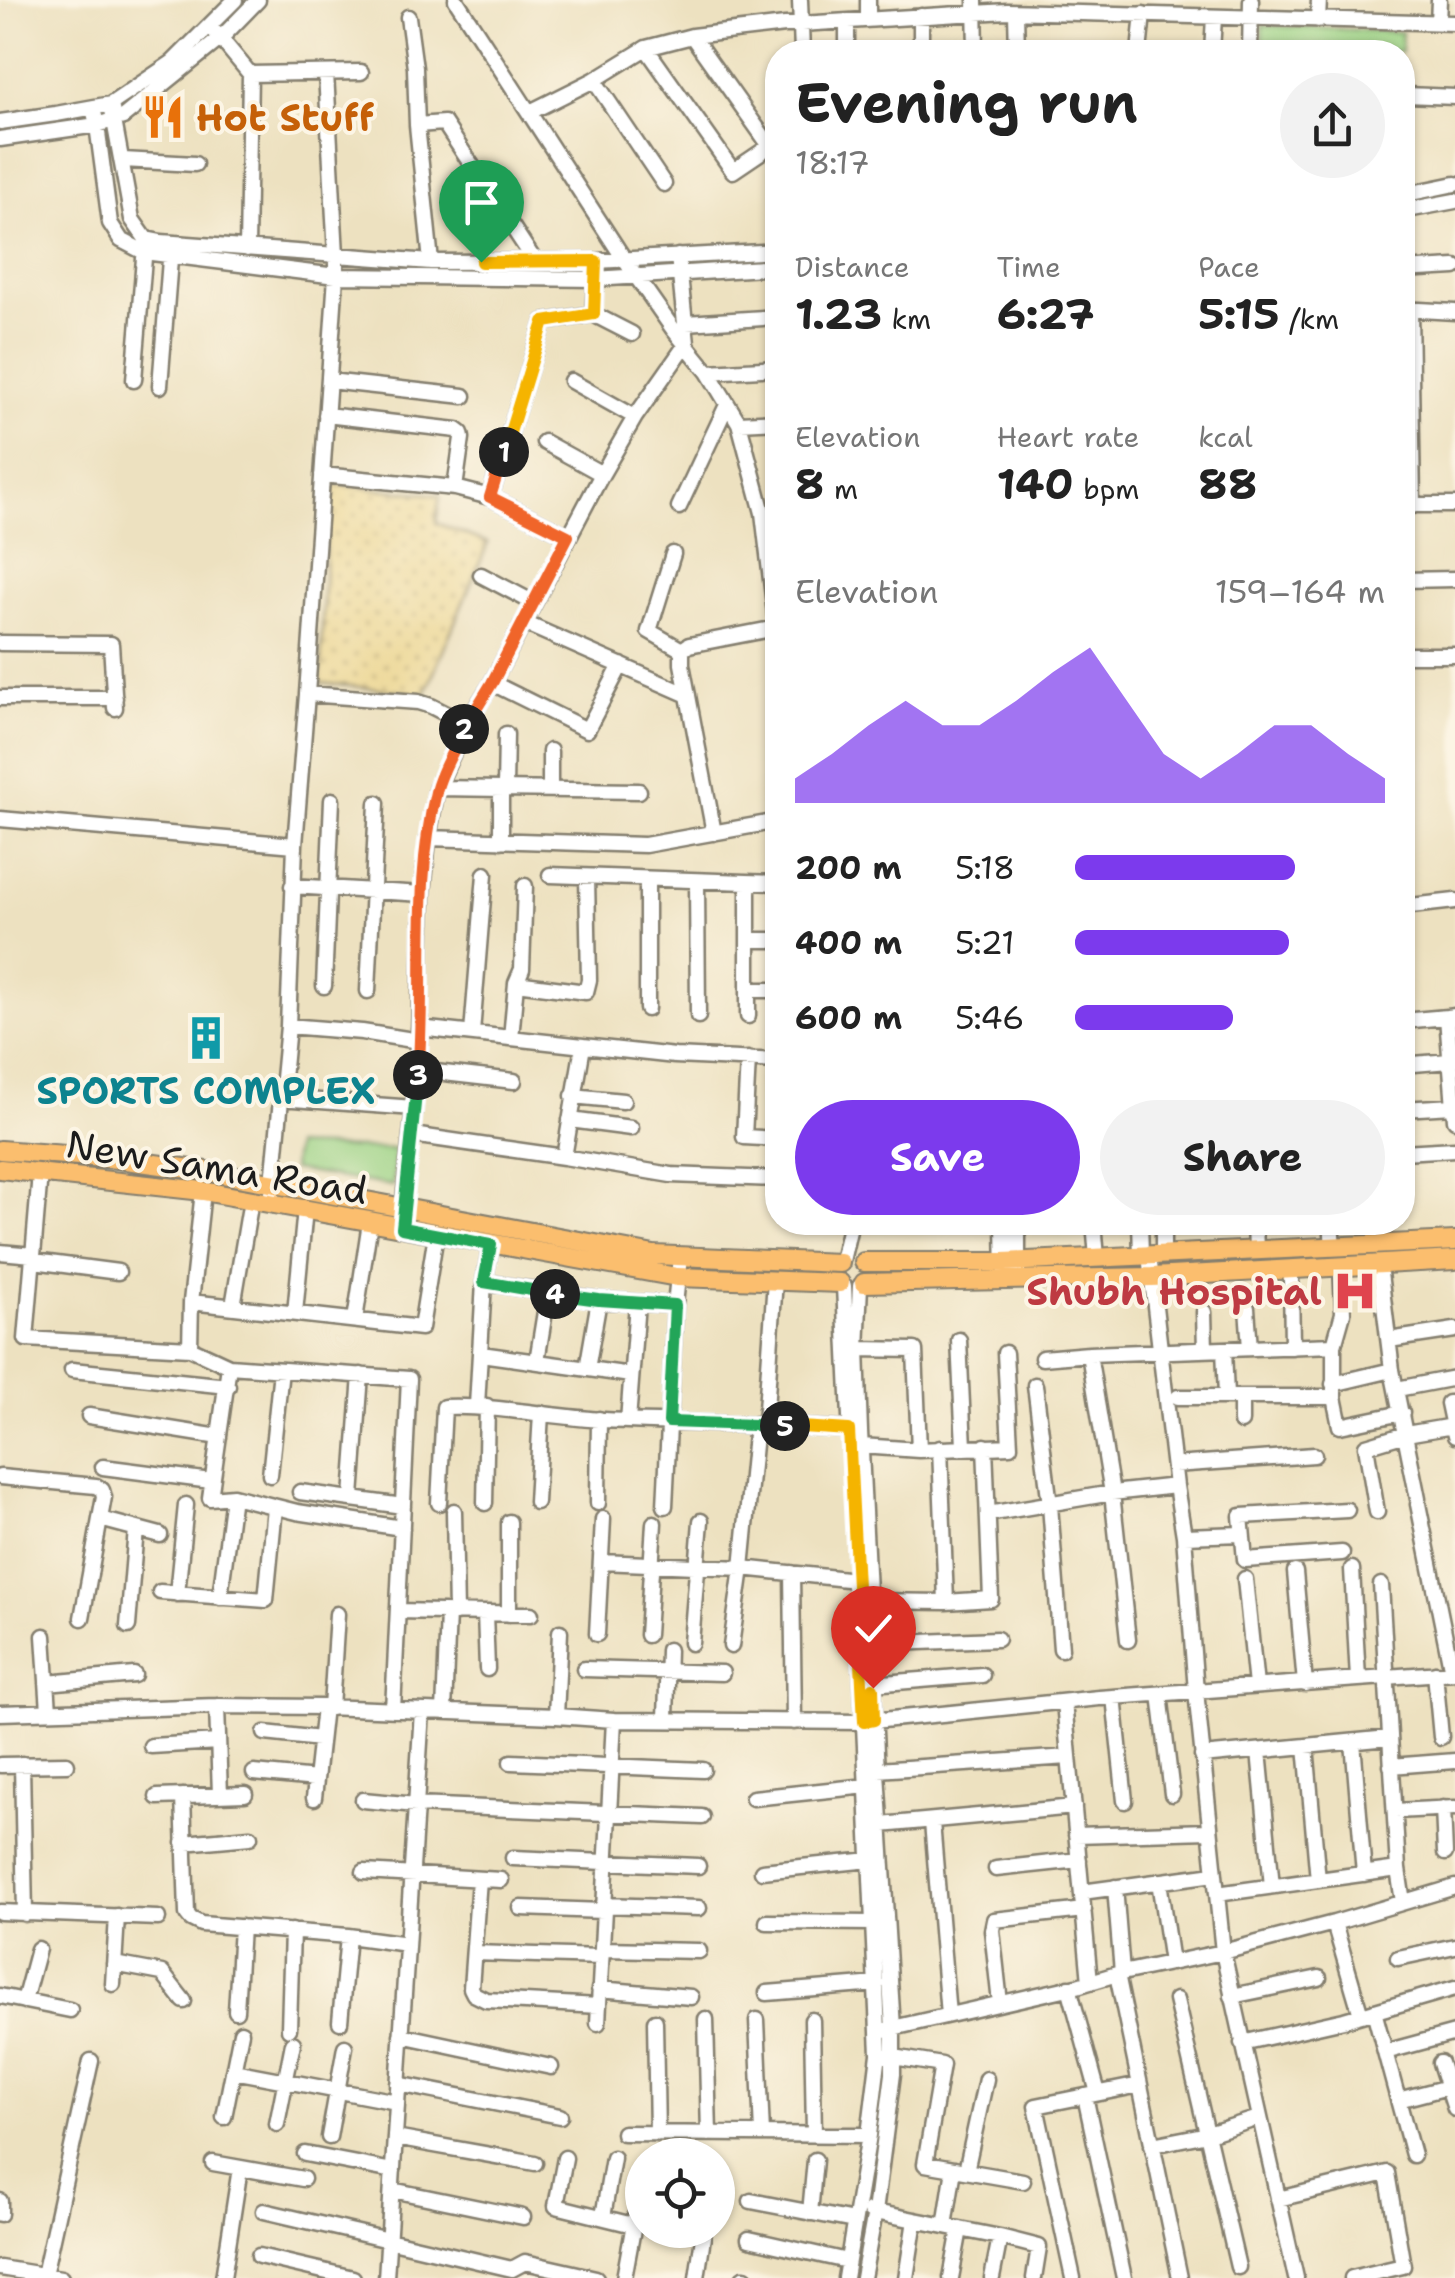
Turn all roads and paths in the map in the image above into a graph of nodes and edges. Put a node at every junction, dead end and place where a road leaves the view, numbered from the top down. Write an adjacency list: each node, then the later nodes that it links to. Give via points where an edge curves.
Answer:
1 (235, 0): 23 (street)
2 (258, 0): 25 (street)
3 (456, 0): 43 (street)
4 (800, 0): 22 (street)
5 (868, 0): 17 (street)
6 (1251, 0): 16 (street)
7 (1319, 0): 18 (street)
8 (1439, 0): 20 (street)
9 (975, 6): 10 (street); 13 (street); 29 (street)
10 (1011, 8): 12 (street); 30 (street)
11 (1174, 8): 12 (street); 15 (street)
12 (1143, 14): 31 (street)
13 (921, 16): 17 (street); 28 (street)
14 (408, 17): 47 (street)
15 (1214, 17): 16 (street); 32 (street)
16 (1250, 19): 18 (street); 33 (street)
17 (868, 20): 19 (street)
18 (1318, 20): 20 (street)
19 (846, 22): 22 (street); 27 (street)
20 (1438, 22): 21 (street)
21 (1455, 23)
22 (800, 24): 24 (street); 26 (street)
23 (210, 25): 25 (street); 41 (street, via 173,62)
24 (692, 36): 34 (street); 49 (street)
25 (221, 38): 36 (street); 45 (street)
26 (801, 40)
27 (847, 40)
28 (921, 40)
29 (976, 40)
30 (1015, 40)
31 (1140, 40)
32 (1213, 40)
33 (1250, 40)
34 (646, 48): 38 (street); 50 (street, via 734,171)
35 (360, 72): 37 (street)
36 (250, 74): 37 (street); 59 (street)
37 (326, 74): 62 (street)
38 (594, 80): 43 (street); 53 (street)
39 (1415, 95): 40 (street)
40 (1455, 97)
41 (111, 104): 42 (street); 45 (street)
42 (92, 108): 44 (street); 46 (street)
43 (530, 112): 64 (street)
44 (0, 122)
45 (114, 122): 46 (street); 51 (street)
46 (97, 124): 48 (street); 58 (street, via 110,223 121,240)
47 (417, 125): 66 (street); 67 (street, via 444,123)
48 (0, 139)
49 (765, 139)
50 (765, 149)
51 (123, 160): 52 (street); 58 (street, via 132,220)
52 (196, 164)
53 (664, 184)
54 (1455, 184): 55 (street)
55 (1415, 192)
56 (1455, 201): 57 (street)
57 (1415, 209)
58 (145, 245): 60 (street); 84 (street)
59 (247, 249): 60 (street); 62 (street)
60 (170, 250): 72 (street); 87 (street)
61 (765, 253): 63 (street)
62 (336, 255): 66 (street); 72 (street)
63 (678, 256): 64 (street); 71 (street)
64 (624, 260): 65 (street); 73 (street)
65 (596, 261): 67 (street); 74 (street)
66 (431, 262): 67 (street)
67 (536, 262)
68 (1455, 267): 70 (street)
69 (765, 268): 71 (street)
70 (1415, 269)
71 (680, 274): 73 (street); 79 (street)
72 (336, 276): 74 (street); 85 (street)
73 (636, 276): 74 (street); 81 (street)
74 (595, 278): 77 (street)
75 (1415, 310): 76 (street)
76 (1455, 312)
77 (594, 314): 80 (street); 98 (street, via 544,322)
78 (765, 319): 79 (street)
79 (686, 323): 81 (street)
80 (632, 334)
81 (687, 343): 83 (street); 91 (street)
82 (765, 369): 83 (street)
83 (708, 372): 89 (street)
84 (134, 380)
85 (329, 380): 88 (street); 90 (street)
86 (571, 381): 91 (street)
87 (160, 386)
88 (464, 396)
89 (727, 405): 93 (street); 101 (street)
90 (326, 415): 96 (street); 97 (street, via 457,430 462,438)
91 (634, 417): 95 (street)
92 (765, 422): 93 (street)
93 (739, 424): 99 (street)
94 (544, 442): 95 (street)
95 (602, 474): 103 (street)
96 (322, 475): 97 (street); 118 (street)
97 (455, 488): 98 (street)
98 (490, 497): 103 (street)
99 (765, 499)
100 (1455, 505): 102 (street)
101 (679, 506)
102 (1415, 506)
103 (568, 536): 108 (street)
104 (673, 554): 113 (street, via 649,631)
105 (481, 575): 108 (street)
106 (1455, 579): 107 (street)
107 (1415, 580)
108 (534, 603): 109 (street)
109 (524, 624): 116 (street); 117 (street)
110 (0, 625): 112 (street)
111 (765, 636): 113 (street)
112 (0, 643): 120 (street, via 110,644 115,703)
113 (682, 650): 119 (street)
114 (1415, 655): 115 (street)
115 (1455, 655)
116 (621, 664): 117 (street, via 587,730); 119 (street)
117 (492, 683): 121 (street)
118 (307, 694): 121 (street, via 418,702); 135 (street)
119 (688, 695): 132 (street)
120 (0, 698)
121 (466, 724): 124 (street)
122 (506, 734): 125 (street)
123 (550, 751): 126 (street)
124 (437, 788): 125 (street); 133 (street)
125 (503, 790): 126 (street); 134 (street)
126 (550, 790): 127 (street)
127 (639, 791)
128 (332, 800): 145 (street)
129 (377, 803): 146 (street)
130 (0, 819): 135 (street)
131 (765, 824): 132 (street)
132 (714, 833): 134 (street, via 644,845)
133 (428, 838): 134 (street); 147 (street)
134 (501, 841)
135 (294, 845): 143 (street)
136 (484, 874): 163 (street)
137 (550, 876): 138 (street)
138 (588, 877): 139 (street); 152 (street, via 586,992)
139 (648, 880): 140 (street); 157 (street)
140 (698, 881): 142 (street); 158 (street)
141 (765, 883): 142 (street)
142 (748, 884): 150 (street)
143 (292, 886): 145 (street); 162 (street)
144 (525, 886): 152 (street)
145 (327, 890): 146 (street); 153 (street)
146 (372, 890): 147 (street); 156 (street)
147 (423, 894): 164 (street)
148 (1455, 901): 149 (street)
149 (1415, 906)
150 (748, 940): 151 (street); 154 (street)
151 (765, 940)
152 (516, 983): 165 (street)
153 (324, 986)
154 (748, 990): 155 (street); 159 (street)
155 (765, 990)
156 (368, 992)
157 (646, 1008)
158 (698, 1016)
159 (748, 1016)
160 (1451, 1016): 161 (street); 169 (street)
161 (1415, 1020)
162 (288, 1026): 164 (street); 175 (street)
163 (472, 1033): 164 (street); 165 (street)
164 (419, 1035): 171 (street)
165 (510, 1038): 166 (street)
166 (583, 1046): 167 (street); 174 (street)
167 (748, 1059): 168 (street); 183 (street, via 744,1137)
168 (765, 1060)
169 (1449, 1061): 170 (street); 172 (street)
170 (1415, 1064)
171 (418, 1070): 173 (street); 177 (street)
172 (1453, 1077): 179 (street)
173 (514, 1081)
174 (572, 1096): 176 (street); 180 (street)
175 (280, 1098): 177 (street); 191 (street)
176 (623, 1102)
177 (414, 1108): 182 (street)
178 (1415, 1110): 179 (street)
179 (1454, 1113)
180 (570, 1120): 181 (street); 187 (street)
181 (630, 1128)
182 (412, 1135): 187 (street); 195 (street)
183 (765, 1138)
184 (1455, 1148): 186 (street)
185 (0, 1150): 191 (main road, New Sama Road, via 118,1159)
186 (1415, 1151)
187 (564, 1157): 190 (street, via 671,1175)
188 (0, 1170): 189 (main road, New Sama Road)
189 (40, 1173): 192 (main road, New Sama Road); 215 (street)
190 (765, 1179)
191 (273, 1184): 194 (street); 195 (main road, New Sama Road)
192 (203, 1191): 193 (main road, New Sama Road); 230 (street)
193 (251, 1200): 194 (main road, New Sama Road); 233 (street)
194 (271, 1204): 196 (main road, New Sama Road)
195 (405, 1208): 198 (street); 214 (main road, New Sama Road)
196 (305, 1210): 197 (main road, New Sama Road); 236 (street)
197 (370, 1222): 198 (main road, New Sama Road); 237 (street)
198 (402, 1228): 199 (main road, New Sama Road)
199 (436, 1234): 209 (main road, New Sama Road); 237 (street, via 420,1328)
200 (851, 1235): 222 (street)
201 (1006, 1235): 220 (street)
202 (1016, 1235): 220 (street)
203 (1095, 1235): 216 (street)
204 (1144, 1235): 213 (street)
205 (1158, 1235): 213 (street)
206 (1255, 1235): 211 (street)
207 (1332, 1235): 210 (street)
208 (1455, 1241): 210 (main road, New Sama Road)
209 (491, 1245): 223 (main road, New Sama Road); 227 (street)
210 (1333, 1248): 211 (main road, New Sama Road)
211 (1256, 1251): 213 (main road, New Sama Road)
212 (0, 1252): 215 (street)
213 (1151, 1256): 216 (main road, New Sama Road); 224 (street)
214 (680, 1257): 222 (main road, New Sama Road); 223 (street)
215 (34, 1258): 221 (street); 243 (street, via 26,1339)
216 (1097, 1258): 220 (main road, New Sama Road)
217 (1455, 1260): 218 (main road, New Sama Road)
218 (1380, 1265): 219 (main road, New Sama Road); 240 (street)
219 (1341, 1267): 224 (main road, New Sama Road); 241 (street, via 1343,1312)
220 (1011, 1271): 222 (main road, New Sama Road); 224 (main road, New Sama Road)
221 (118, 1272)
222 (852, 1273): 226 (main road, New Sama Road); 245 (street); 278 (street)
223 (678, 1277): 226 (main road, New Sama Road); 232 (street)
224 (1152, 1277): 248 (street)
225 (1290, 1278): 242 (street)
226 (775, 1280): 277 (street)
227 (484, 1282): 228 (street); 250 (street)
228 (548, 1293): 229 (street); 253 (street)
229 (599, 1300): 231 (street); 255 (street)
230 (191, 1302): 233 (street); 243 (street)
231 (637, 1303): 232 (street); 259 (street)
232 (675, 1305): 275 (street)
233 (233, 1306): 236 (street)
234 (1247, 1308): 244 (street)
235 (1204, 1312): 247 (street)
236 (294, 1313): 237 (street)
237 (355, 1320)
238 (1455, 1330): 240 (street)
239 (959, 1340): 284 (street)
240 (1389, 1340): 258 (street)
241 (1334, 1345): 242 (street); 264 (street)
242 (1292, 1347): 244 (street)
243 (190, 1348): 254 (street)
244 (1250, 1348): 246 (street)
245 (856, 1349): 282 (street); 286 (street, via 915,1350)
246 (1224, 1349): 247 (street); 266 (street)
247 (1204, 1350): 248 (street)
248 (1160, 1352): 251 (street); 288 (street)
249 (1005, 1353): 283 (street, via 1010,1446)
250 (481, 1354): 253 (street); 269 (street)
251 (1089, 1354): 252 (street); 295 (street)
252 (1042, 1358)
253 (536, 1360): 255 (street)
254 (229, 1366): 257 (street); 263 (street)
255 (587, 1369): 259 (street)
256 (72, 1370): 263 (street)
257 (281, 1370): 260 (street); 290 (street)
258 (1392, 1370): 264 (street); 265 (street)
259 (631, 1375): 274 (street)
260 (361, 1376): 297 (street); 303 (street, via 409,1379)
261 (1455, 1378): 265 (street)
262 (1034, 1385): 302 (street)
263 (228, 1386): 281 (street)
264 (1334, 1390): 266 (street); 271 (street, via 1340,1426)
265 (1397, 1390): 271 (street)
266 (1233, 1396): 267 (street); 276 (street)
267 (1178, 1397)
268 (1455, 1404): 279 (street, via 1448,1403)
269 (482, 1406): 270 (street); 299 (street, via 444,1407); 300 (street)
270 (541, 1413): 273 (street); 298 (street)
271 (1402, 1413): 280 (street)
272 (89, 1416): 281 (street)
273 (600, 1420): 274 (street); 320 (street)
274 (628, 1420): 275 (street)
275 (669, 1422): 277 (street); 304 (street)
276 (1241, 1422)
277 (761, 1424): 278 (street); 323 (street)
278 (849, 1430): 328 (street)
279 (1454, 1431): 280 (street)
280 (1406, 1434): 308 (street, via 1366,1446); 357 (street)
281 (219, 1438): 292 (street)
282 (860, 1446): 286 (street); 333 (street)
283 (985, 1446): 284 (street); 309 (street)
284 (964, 1447): 285 (street)
285 (940, 1448): 286 (street); 334 (street)
286 (918, 1450)
287 (1314, 1455): 288 (street)
288 (1174, 1465): 293 (street)
289 (103, 1466): 292 (street)
290 (270, 1476)
291 (0, 1477): 310 (street, via 96,1486 104,1497)
292 (211, 1482): 296 (street, via 210,1498)
293 (1176, 1486): 295 (street); 318 (street)
294 (300, 1492): 297 (street)
295 (1112, 1493): 302 (street); 348 (street)
296 (233, 1496): 305 (street); 332 (street)
297 (352, 1497): 303 (street)
298 (536, 1502)
299 (440, 1503)
300 (484, 1503)
301 (186, 1505): 331 (street)
302 (1050, 1505): 309 (street); 352 (street)
303 (403, 1506): 315 (street)
304 (665, 1506)
305 (275, 1507): 315 (street); 332 (street, via 266,1600)
306 (1347, 1510): 317 (street, via 1242,1516)
307 (454, 1511): 336 (street)
308 (1377, 1512)
309 (988, 1514): 334 (street, via 991,1599)
310 (100, 1520): 314 (street); 341 (street)
311 (509, 1522): 339 (street)
312 (701, 1522): 322 (street)
313 (654, 1523): 321 (street)
314 (136, 1528): 316 (street); 342 (street)
315 (402, 1528): 335 (street)
316 (160, 1534)
317 (1242, 1534): 318 (street); 319 (street, via 1245,1560)
318 (1184, 1536): 368 (street)
319 (1342, 1553)
320 (601, 1562): 321 (street); 344 (street)
321 (652, 1564): 322 (street); 345 (street)
322 (697, 1566): 323 (street); 349 (street)
323 (742, 1568): 326 (street); 351 (street)
324 (1352, 1568): 363 (street)
325 (1295, 1572): 366 (street)
326 (792, 1573): 328 (street); 383 (street)
327 (1245, 1579): 367 (street)
328 (856, 1580): 382 (street)
329 (1381, 1585): 362 (street)
330 (160, 1592): 331 (street)
331 (178, 1594): 332 (street)
332 (220, 1597)
333 (868, 1602): 334 (street); 350 (street)
334 (946, 1602)
335 (398, 1611): 336 (street); 374 (street)
336 (452, 1613): 338 (street); 377 (street)
337 (337, 1614): 373 (street)
338 (486, 1614): 339 (street); 355 (street)
339 (509, 1614): 340 (street)
340 (531, 1614)
341 (82, 1618)
342 (128, 1626)
343 (560, 1632): 379 (street)
344 (597, 1634)
345 (648, 1635)
346 (44, 1636): 364 (street)
347 (997, 1640): 350 (street)
348 (1128, 1640)
349 (692, 1643)
350 (870, 1644): 365 (street)
351 (731, 1646)
352 (1061, 1648)
353 (668, 1650): 356 (street)
354 (584, 1668): 356 (street)
355 (488, 1669)
356 (668, 1672): 358 (street); 381 (street)
357 (1453, 1672): 359 (street)
358 (722, 1673)
359 (1435, 1673): 362 (street); 385 (street)
360 (982, 1675): 365 (street)
361 (134, 1676): 364 (street)
362 (1385, 1677): 363 (street); 386 (street)
363 (1358, 1679): 366 (street)
364 (47, 1682): 375 (street)
365 (872, 1684): 382 (street)
366 (1305, 1684): 367 (street)
367 (1256, 1686): 368 (street)
368 (1196, 1691): 369 (street); 393 (street)
369 (1160, 1694): 370 (street); 408 (street)
370 (1114, 1697): 371 (street); 415 (street)
371 (1064, 1702): 382 (street); 394 (street)
372 (217, 1706): 373 (street); 375 (street); 388 (street)
373 (327, 1708): 374 (street); 387 (street)
374 (393, 1710): 376 (street)
375 (49, 1711): 378 (street)
376 (422, 1711): 377 (street); 416 (street)
377 (444, 1712): 379 (street)
378 (0, 1713)
379 (556, 1716): 380 (street)
380 (614, 1720): 381 (street); 400 (street)
381 (666, 1720): 383 (street)
382 (869, 1721): 383 (street); 403 (street); 406 (street)
383 (794, 1722)
384 (265, 1733): 387 (street)
385 (1441, 1737)
386 (1390, 1738): 389 (street); 401 (street)
387 (320, 1739): 405 (street)
388 (218, 1742): 390 (street); 409 (street)
389 (1353, 1742): 391 (street); 439 (street)
390 (151, 1746)
391 (1306, 1746): 392 (street); 443 (street)
392 (1259, 1751): 393 (street); 445 (street)
393 (1202, 1756): 424 (street)
394 (1069, 1758): 403 (street); 417 (street)
395 (1455, 1761): 401 (street)
396 (511, 1762): 400 (street)
397 (0, 1764): 398 (street)
398 (22, 1764): 399 (street); 456 (street)
399 (67, 1764)
400 (611, 1766): 402 (street); 420 (street)
401 (1392, 1766): 419 (street)
402 (703, 1770)
403 (876, 1770): 423 (street)
404 (254, 1774): 405 (street)
405 (316, 1779): 412 (street)
406 (867, 1786): 413 (street); 430 (street)
407 (245, 1794): 409 (street)
408 (1172, 1794)
409 (220, 1795): 410 (street)
410 (182, 1796): 411 (street); 427 (street)
411 (158, 1797)
412 (314, 1798)
413 (753, 1798)
414 (363, 1800): 416 (street)
415 (1125, 1800)
416 (416, 1806): 420 (street); 440 (street)
417 (1074, 1807): 422 (street); 425 (street)
418 (1449, 1808): 419 (street); 428 (street)
419 (1394, 1812): 435 (street)
420 (607, 1814): 421 (street); 432 (street)
421 (702, 1817)
422 (932, 1822): 423 (street); 495 (street)
423 (881, 1825): 502 (street)
424 (1209, 1830): 425 (street); 438 (street)
425 (1076, 1835): 431 (street)
426 (250, 1838): 427 (street)
427 (184, 1843): 462 (street, via 191,1920)
428 (1445, 1853)
429 (513, 1858): 432 (street)
430 (870, 1860): 436 (street); 460 (street)
431 (1079, 1860): 434 (street); 448 (street)
432 (606, 1862): 433 (street); 452 (street)
433 (698, 1866)
434 (996, 1869)
435 (1398, 1869): 439 (street); 450 (street)
436 (762, 1871)
437 (364, 1872): 440 (street)
438 (1214, 1874): 444 (street); 449 (street)
439 (1364, 1874): 443 (street)
440 (412, 1876): 441 (street); 465 (street)
441 (479, 1879): 442 (street); 470 (street)
442 (501, 1880)
443 (1318, 1880): 445 (street)
444 (1159, 1881): 447 (street); 473 (street)
445 (1272, 1886): 449 (street)
446 (1455, 1887): 450 (street)
447 (1115, 1888): 448 (street); 475 (street)
448 (1082, 1892): 454 (street)
449 (1217, 1894): 469 (street)
450 (1403, 1902): 461 (street)
451 (520, 1908): 452 (street)
452 (603, 1908): 453 (street); 471 (street)
453 (699, 1908)
454 (1084, 1910): 477 (street); 490 (street, via 994,1920)
455 (0, 1912): 456 (street)
456 (25, 1914): 457 (street)
457 (116, 1916): 458 (street); 474 (street)
458 (158, 1918)
459 (767, 1922): 460 (street)
460 (873, 1922): 479 (street)
461 (1334, 1924): 469 (street); 494 (street)
462 (240, 1927): 463 (street); 493 (street)
463 (292, 1931): 464 (street); 515 (street)
464 (348, 1936): 465 (street); 500 (street)
465 (407, 1944): 505 (street)
466 (1455, 1946): 472 (street)
467 (38, 1949): 487 (street)
468 (699, 1951): 471 (street)
469 (1223, 1952): 473 (street); 486 (street)
470 (474, 1953): 471 (street); 491 (street, via 471,1988 480,1998)
471 (602, 1953): 482 (street)
472 (1398, 1958)
473 (1171, 1963): 475 (street)
474 (114, 1964): 478 (street); 488 (street, via 166,1976)
475 (1120, 1974): 477 (street); 517 (street)
476 (1319, 1978): 486 (street)
477 (1090, 1982): 480 (street)
478 (112, 1984)
479 (877, 1984): 483 (street); 502 (street)
480 (1069, 1988): 490 (street); 520 (street)
481 (1455, 1988): 494 (street)
482 (600, 1989): 485 (street); 491 (street)
483 (766, 1992)
484 (0, 1996): 487 (street)
485 (691, 1996)
486 (1232, 1996): 506 (street)
487 (24, 2000): 492 (street)
488 (184, 2000)
489 (1176, 2000): 532 (street)
490 (1000, 2003): 495 (street)
491 (598, 2006): 501 (street)
492 (70, 2010)
493 (236, 2011)
494 (1368, 2013): 506 (street); 508 (street)
495 (948, 2015): 502 (street)
496 (706, 2019): 530 (street)
497 (757, 2020): 531 (street)
498 (812, 2020): 533 (street)
499 (656, 2021): 529 (street)
500 (340, 2022)
501 (598, 2023)
502 (886, 2030): 509 (street)
503 (241, 2032): 513 (street)
504 (1455, 2033): 508 (street)
505 (401, 2036): 512 (street); 516 (street)
506 (1242, 2042): 526 (street)
507 (345, 2047): 519 (street)
508 (1386, 2052): 521 (street)
509 (886, 2055): 534 (street); 546 (street, via 942,2066 925,2164); 556 (street, via 893,2074)
510 (92, 2061): 573 (street)
511 (1440, 2064): 518 (street)
512 (551, 2066)
513 (233, 2071): 515 (street); 525 (street)
514 (986, 2079): 546 (street)
515 (286, 2081): 519 (street); 527 (street)
516 (398, 2084): 522 (street); 524 (street)
517 (1140, 2085): 520 (street); 537 (street)
518 (1448, 2087): 521 (street); 523 (street)
519 (337, 2090): 522 (street); 535 (street)
520 (1091, 2095): 587 (street, via 1036,2106); 588 (street)
521 (1398, 2100): 539 (street)
522 (397, 2102): 536 (street)
523 (1455, 2109)
524 (560, 2116)
525 (224, 2117)
526 (1259, 2118): 532 (street); 551 (street)
527 (277, 2124)
528 (623, 2133): 529 (street)
529 (657, 2134): 530 (street)
530 (709, 2134): 531 (street)
531 (762, 2134): 533 (street)
532 (1208, 2134): 537 (street); 571 (street)
533 (814, 2135): 534 (street)
534 (869, 2135): 558 (street)
535 (329, 2136)
536 (395, 2138): 544 (street); 547 (street)
537 (1152, 2145): 589 (street)
538 (305, 2154): 547 (street)
539 (1413, 2154)
540 (565, 2158): 560 (street, via 556,2206)
541 (613, 2158): 560 (street)
542 (815, 2160): 555 (street)
543 (213, 2164): 545 (street)
544 (535, 2164)
545 (240, 2168): 548 (street); 575 (street)
546 (960, 2170): 549 (street); 563 (street)
547 (393, 2172): 550 (street)
548 (303, 2179)
549 (1022, 2181)
550 (392, 2190): 559 (street); 566 (street)
551 (1278, 2198): 590 (street); 591 (street, via 1387,2173 1403,2266)
552 (0, 2201): 557 (street)
553 (751, 2201): 555 (street)
554 (264, 2211): 566 (street)
555 (810, 2212): 558 (street)
556 (874, 2212): 558 (street); 561 (street); 582 (street)
557 (0, 2214)
558 (855, 2215): 570 (street)
559 (524, 2217)
560 (603, 2218): 562 (street)
561 (915, 2220): 563 (street); 583 (street)
562 (625, 2222)
563 (952, 2228): 564 (street); 584 (street)
564 (1000, 2237): 585 (street); 586 (street, via 1039,2247)
565 (749, 2238): 570 (street)
566 (389, 2240): 577 (street); 578 (street, via 512,2269 525,2262)
567 (629, 2248): 579 (street)
568 (701, 2248): 580 (street)
569 (259, 2256): 576 (street)
570 (848, 2261): 581 (street)
571 (1238, 2266)
572 (0, 2268): 573 (street)
573 (44, 2274): 574 (street)
574 (61, 2278)
575 (223, 2278)
576 (353, 2278)
577 (386, 2278)
578 (596, 2278)
579 (624, 2278)
580 (697, 2278)
581 (845, 2278)
582 (863, 2278)
583 (906, 2278)
584 (951, 2278)
585 (992, 2278)
586 (1034, 2278)
587 (1073, 2278)
588 (1124, 2278)
589 (1180, 2278)
590 (1296, 2278)
591 (1352, 2278)

